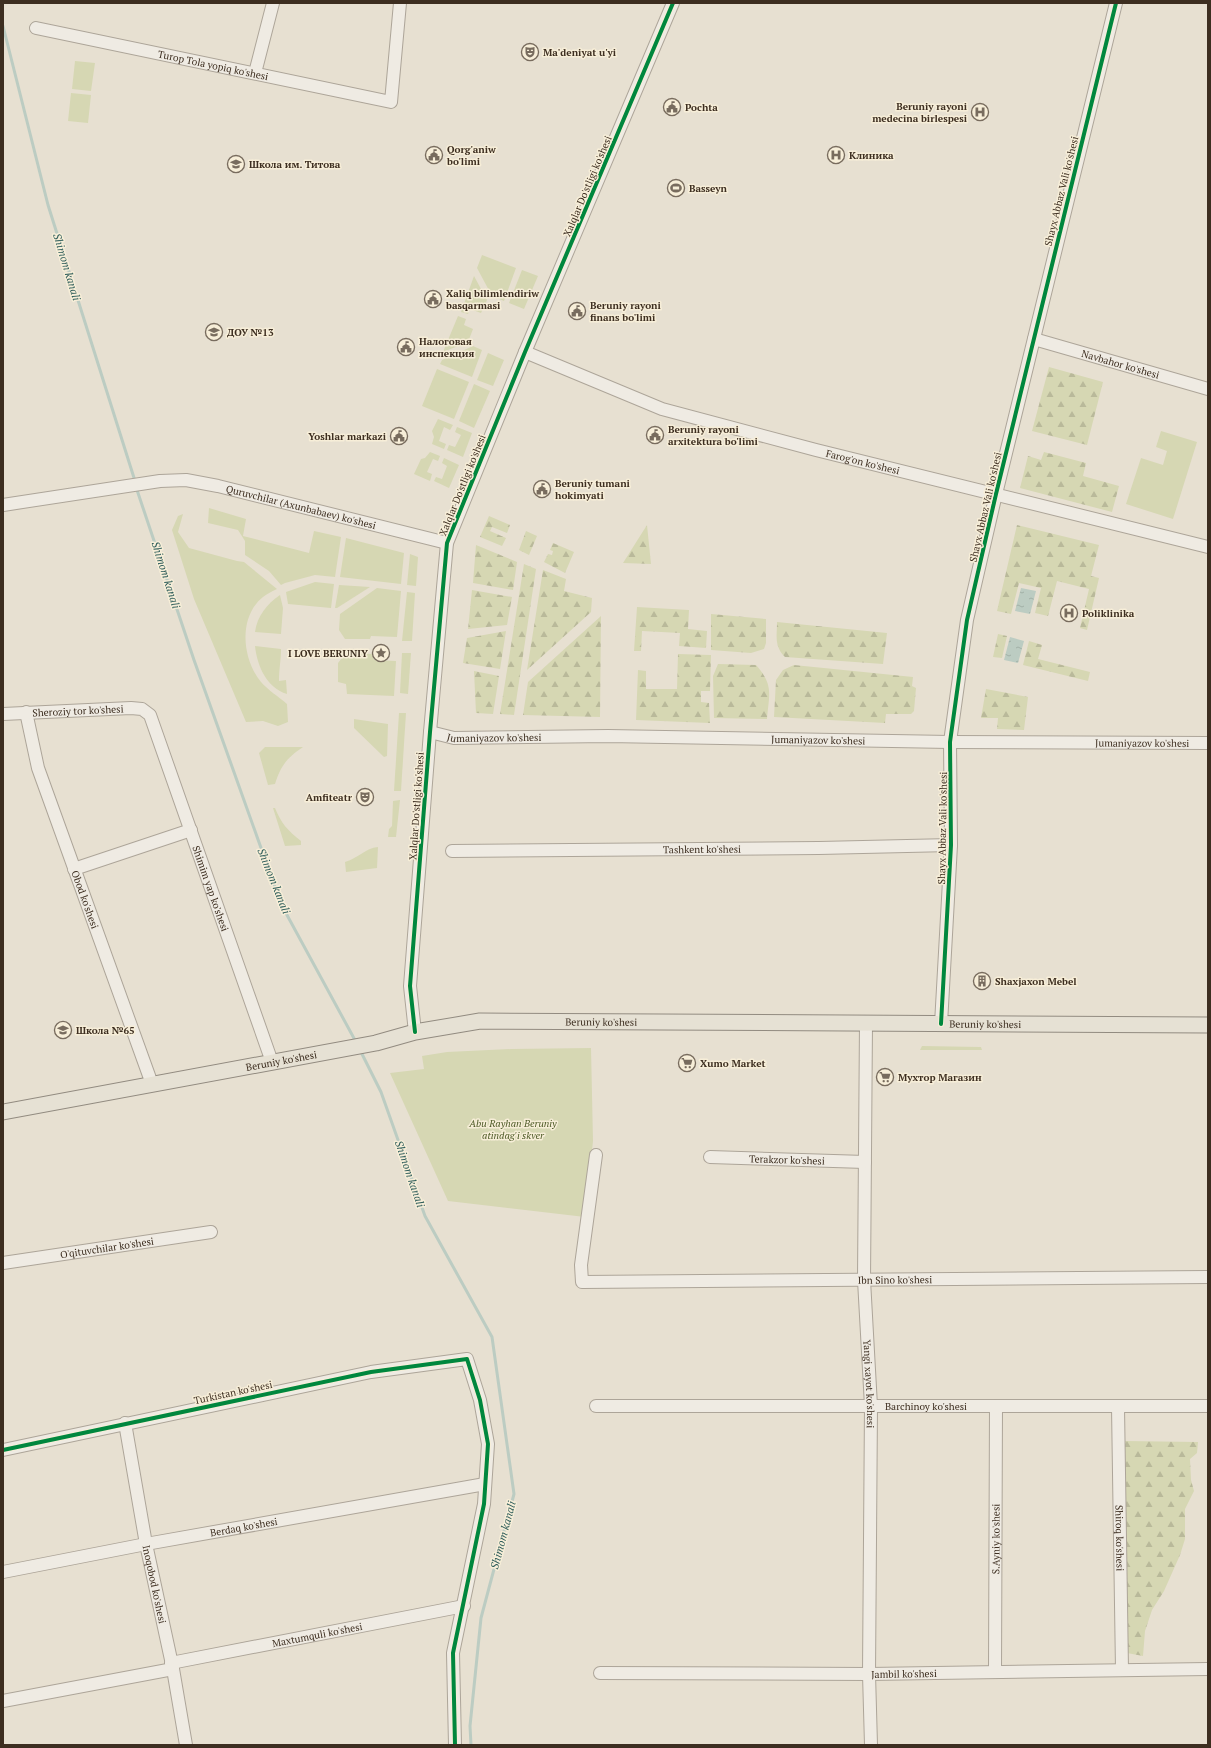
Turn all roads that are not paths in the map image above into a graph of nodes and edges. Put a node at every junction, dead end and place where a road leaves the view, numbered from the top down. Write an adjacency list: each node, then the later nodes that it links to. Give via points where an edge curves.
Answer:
1 (273, 3): 6 (street)
2 (400, 3): 6 (street, Turop Tola yopiq ko'shesi, via 391,102)
3 (673, 3): 8 (street, Xalqlar Do'stligi ko'shesi)
4 (1116, 3): 7 (street, Shayx Abbaz Vali ko'shesi)
5 (36, 28): 6 (street, Turop Tola yopiq ko'shesi)
6 (255, 73)
7 (1034, 339): 9 (street, Navbahor ko'shesi); 10 (street, Shayx Abbaz Vali ko'shesi)
8 (525, 352): 10 (street, Farog'on ko'shesi, via 662,408 816,450); 12 (street, Xalqlar Do'stligi ko'shesi)
9 (1208, 389)
10 (996, 494): 13 (street, Farog'on ko'shesi); 18 (street, Shayx Abbaz Vali ko'shesi, via 967,620)
11 (3, 505): 12 (street, Quruvchilar (Axunbabaev) ko'shesi, via 153,482 186,480)
12 (447, 543): 17 (street, Xalqlar Do'stligi ko'shesi)
13 (1208, 547)
14 (26, 712): 15 (street, Sheroziy tor ko'shesi); 16 (street, Sheroziy tor ko'shesi, via 131,708 142,709); 23 (street, Obod ko'shesi, via 38,768)
15 (3, 714)
16 (150, 715): 20 (street, Shimim yap ko'shesi)
17 (430, 732): 18 (street, Jumaniyazov ko'shesi, via 454,738 608,736); 27 (street, Xalqlar Do'stligi ko'shesi, via 410,986)
18 (950, 742): 19 (street, Jumaniyazov ko'shesi); 21 (street, Shayx Abbaz Vali ko'shesi)
19 (1208, 743)
20 (190, 830): 23 (street); 28 (street, Shimim yap ko'shesi)
21 (951, 845): 22 (street, Tashkent ko'shesi); 25 (street, Shayx Abbaz Vali ko'shesi)
22 (452, 851)
23 (74, 869): 29 (street, Obod ko'shesi)
24 (866, 1023): 25 (main road, Beruniy ko'shesi); 27 (main road, Beruniy ko'shesi, via 480,1021); 33 (street, Yangi xayot ko'shesi)
25 (941, 1024): 26 (main road, Beruniy ko'shesi)
26 (1208, 1024)
27 (415, 1032): 28 (main road, Beruniy ko'shesi, via 376,1043)
28 (272, 1062): 29 (main road, Beruniy ko'shesi)
29 (152, 1084): 30 (main road, Beruniy ko'shesi)
30 (3, 1112)
31 (596, 1155): 37 (street, Ibn Sino ko'shesi, via 582,1251 582,1282)
32 (710, 1158): 33 (street, Terakzor ko'shesi)
33 (864, 1162): 37 (street, Yangi xayot ko'shesi)
34 (211, 1232): 35 (street, O'qituvchilar ko'shesi)
35 (3, 1263)
36 (1208, 1277): 37 (street, Ibn Sino ko'shesi)
37 (864, 1280): 39 (street, Yangi xayot ko'shesi)
38 (596, 1406): 39 (street, Barchinoy ko'shesi)
39 (871, 1406): 40 (street, Barchinoy ko'shesi); 54 (street, Yangi xayot ko'shesi)
40 (996, 1406): 41 (street, Barchinoy ko'shesi); 52 (street, S.Ayniy ko'shesi)
41 (1118, 1406): 42 (street, Barchinoy ko'shesi); 51 (street, Shiroq ko'shesi)
42 (1208, 1406)
43 (125, 1423): 44 (street, Turkistan ko'shesi); 45 (street, Turkistan ko'shesi, via 371,1372 467,1359 480,1400 488,1444); 46 (street, Inoqobod ko'shesi)
44 (3, 1450)
45 (485, 1484): 46 (street, Berdaq ko'shesi); 48 (street, via 484,1504)
46 (146, 1544): 47 (street, Berdaq ko'shesi); 49 (street, Inoqobod ko'shesi)
47 (3, 1572)
48 (464, 1606): 49 (street, Maxtumquli ko'shesi); 57 (street, via 454,1653)
49 (172, 1666): 55 (street, Maxtumquli ko'shesi); 56 (street, Inoqobod ko'shesi)
50 (1208, 1669): 51 (street, Jambil ko'shesi)
51 (1122, 1670): 52 (street, Jambil ko'shesi)
52 (995, 1671): 54 (street, Jambil ko'shesi)
53 (600, 1673): 54 (street, Jambil ko'shesi)
54 (869, 1674): 58 (street, Yangi xayot ko'shesi)
55 (3, 1701)
56 (186, 1745)
57 (455, 1745)
58 (871, 1745)

